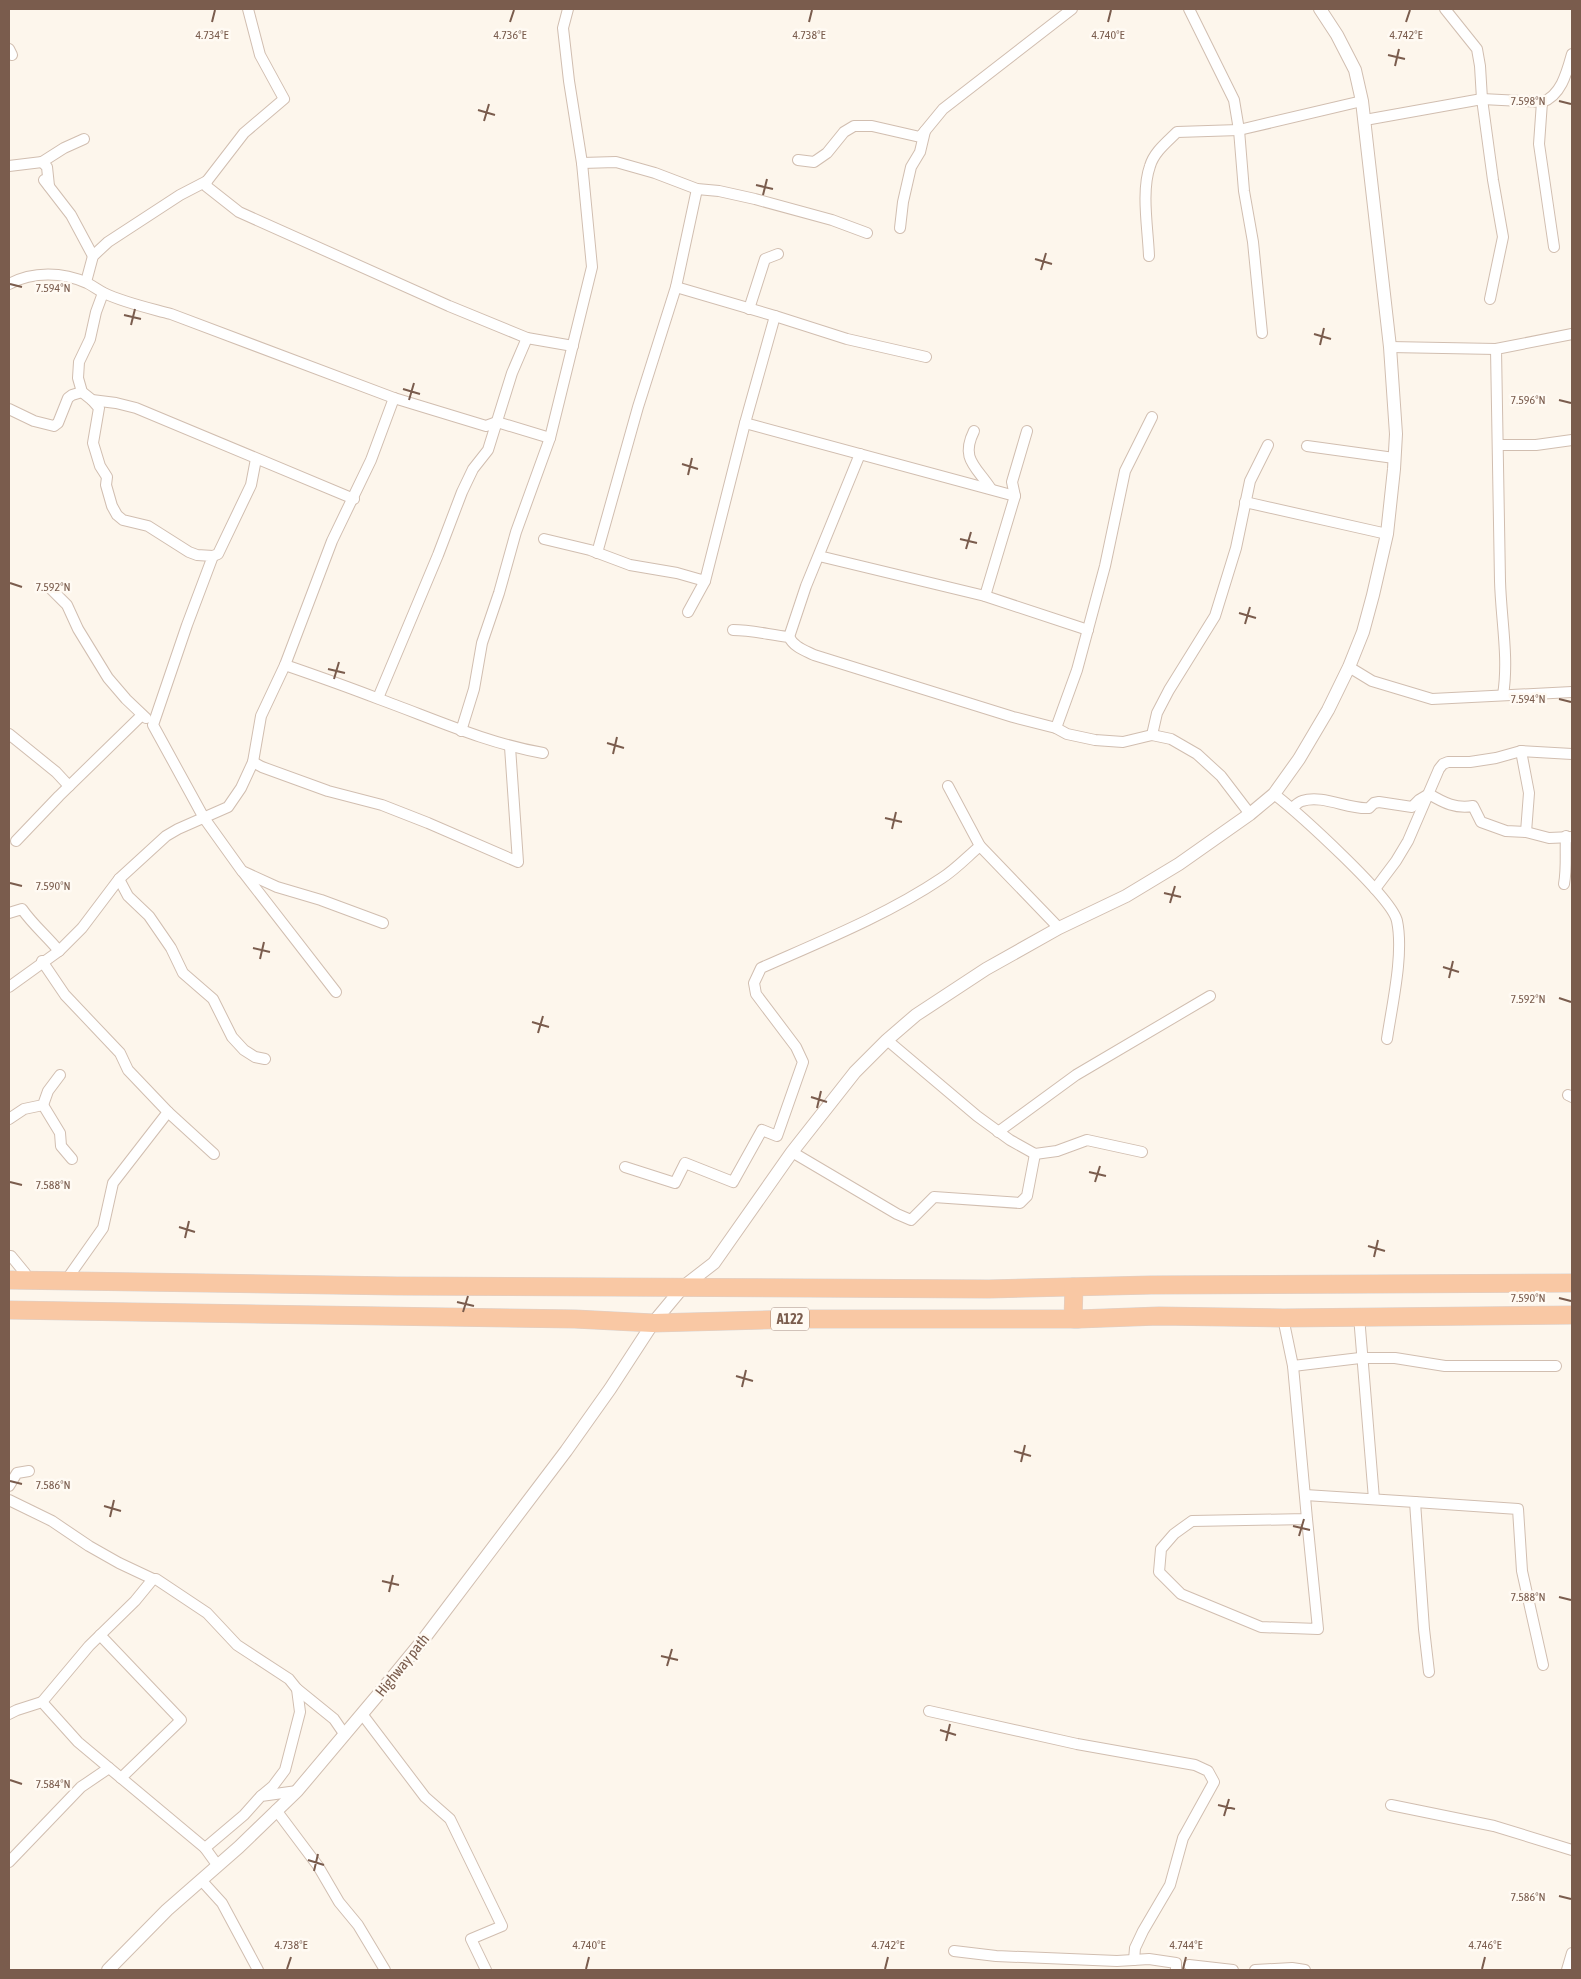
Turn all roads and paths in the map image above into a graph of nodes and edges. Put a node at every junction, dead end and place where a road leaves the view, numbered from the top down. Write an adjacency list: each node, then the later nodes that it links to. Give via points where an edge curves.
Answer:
1 (248, 9): 19 (street, via 260,55 284,99 244,133)
2 (568, 9): 17 (street, via 563,28)
3 (1072, 9): 13 (street, via 943,109)
4 (1189, 9): 12 (street, via 1234,100)
5 (1320, 9): 9 (street, Highway path, via 1355,70)
6 (1446, 9): 8 (street, via 1477,49)
7 (1572, 54): 10 (street, via 1562,84 1550,100)
8 (1482, 99): 10 (street); 11 (street); 31 (street, via 1503,237)
9 (1362, 101): 11 (street, Highway path); 12 (street)
10 (1542, 102): 23 (street, via 1539,144)
11 (1365, 120): 38 (street, Highway path)
12 (1239, 130): 26 (street, via 1177,132 1157,152 1146,187); 34 (street)
13 (925, 131): 15 (street, via 920,137 872,126 854,126 814,162); 21 (street, via 912,167)
14 (84, 139): 16 (street)
15 (798, 160)
16 (42, 162): 18 (street); 25 (street, via 47,167 47,183 71,215)
17 (582, 163): 20 (street, via 616,162); 37 (street, via 592,267)
18 (9, 166)
19 (207, 181): 25 (street, via 134,224); 36 (street, via 206,186 240,212)
20 (697, 189): 22 (street, via 754,199); 29 (street)
21 (900, 228)
22 (867, 233)
23 (1554, 247)
24 (778, 254): 32 (street, via 765,259)
25 (93, 256): 27 (street)
26 (1149, 256)
27 (86, 282): 28 (street, via 71,277 35,275); 30 (street)
28 (9, 284)
29 (676, 288): 32 (street); 66 (street)
30 (103, 293): 41 (street, via 90,339 79,362 78,378); 42 (street, via 171,314)
31 (1490, 298)
32 (749, 308): 33 (street)
33 (775, 316): 40 (street, via 847,339); 47 (street)
34 (1262, 334)
35 (1572, 334): 39 (street)
36 (527, 338): 37 (street); 46 (street)
37 (573, 346): 50 (street)
38 (1390, 347): 39 (street); 56 (street, Highway path, via 1396,434)
39 (1496, 349): 53 (street)
40 (926, 357)
41 (82, 392): 43 (street); 44 (street, via 68,398 54,426)
42 (394, 398): 46 (street, via 486,426); 61 (street)
43 (92, 400): 57 (street, via 136,408); 67 (street, via 99,408 93,443 107,477 106,485 117,515 123,520 148,526 197,555)
44 (9, 409)
45 (1152, 417): 74 (street, via 1125,471)
46 (497, 422): 50 (street); 81 (street, via 488,450 473,469 462,492)
47 (745, 423): 55 (street); 69 (street)
48 (974, 431): 58 (street, via 968,442 969,460)
49 (1027, 431): 60 (street, via 1012,482)
50 (550, 438): 85 (street, via 516,532 500,594 482,643 474,689)
51 (1572, 440): 53 (street, via 1536,445)
52 (1268, 445): 62 (street, via 1250,481)
53 (1499, 445): 78 (street, via 1500,587)
54 (1307, 446): 56 (street)
55 (860, 454): 58 (street); 68 (street)
56 (1394, 458): 64 (street, Highway path)
57 (256, 459): 59 (street); 67 (street, via 244,501 218,554)
58 (991, 489): 60 (street)
59 (334, 491): 61 (street); 63 (street)
60 (1015, 496): 71 (street)
61 (354, 499): 63 (street)
62 (1245, 502): 64 (street); 87 (street, via 1236,548 1215,616 1157,712)
63 (346, 514): 76 (street)
64 (1387, 534): 77 (street, Highway path, via 1373,595)
65 (544, 540): 66 (street)
66 (597, 553): 69 (street, via 630,565)
67 (213, 556): 83 (street)
68 (819, 556): 71 (street); 75 (street)
69 (705, 581): 72 (street)
70 (51, 589): 82 (street, via 67,605 108,678)
71 (985, 596): 74 (street)
72 (688, 612)
73 (733, 630): 75 (street)
74 (1088, 630): 84 (street)
75 (789, 637): 84 (street, via 802,650 814,655)
76 (285, 665): 81 (street); 92 (street, via 260,716)
77 (1349, 668): 80 (street, via 1372,680 1432,700); 95 (street, Highway path, via 1314,735)
78 (1506, 677): 79 (street, via 1512,687); 80 (street)
79 (1572, 692): 80 (street)
80 (1503, 695)
81 (378, 698): 85 (street)
82 (142, 715): 83 (street); 93 (street)
83 (154, 725): 99 (street)
84 (1056, 728): 87 (street, via 1095,740 1123,742)
85 (461, 731): 88 (street)
86 (9, 734): 93 (street)
87 (1152, 735): 98 (street, via 1171,740 1197,754 1220,776)
88 (510, 747): 90 (street); 92 (street, via 518,862 382,805 328,791)
89 (1520, 751): 91 (street); 96 (street, via 1496,758 1443,764); 100 (street, via 1529,793)
90 (543, 753)
91 (1572, 754)
92 (252, 762): 99 (street, via 241,788 228,807)
93 (69, 786): 102 (street)
94 (948, 786): 103 (street)
95 (1274, 794): 97 (street); 98 (street, Highway path)
96 (1429, 794): 97 (street, via 1412,807 1374,802 1369,808 1360,808 1313,800 1302,801); 100 (street, via 1456,807 1474,806 1481,822 1506,831); 107 (street, via 1396,861)
97 (1292, 808): 107 (street)
98 (1250, 814): 110 (street, Highway path, via 1179,864 1126,896)
99 (204, 818): 104 (street); 105 (street, via 166,836)
100 (1526, 832): 101 (street, via 1549,838)
101 (1569, 837): 106 (street, via 1564,850)
102 (16, 841)
103 (980, 846): 110 (street); 129 (street, via 943,878 834,935 760,968 754,983 756,994 796,1047 803,1062 777,1136 762,1130 733,1182 685,1163 676,1183)
104 (242, 871): 109 (street, via 277,887); 114 (street)
105 (119, 879): 111 (street, via 82,928); 118 (street, via 128,896 149,916 183,972 213,999 232,1037 244,1050)
106 (1564, 884)
107 (1375, 889): 116 (street, via 1397,919 1399,936)
108 (9, 913): 111 (street, via 22,910)
109 (384, 923)
110 (1059, 928): 117 (street, Highway path, via 986,968 916,1015)
111 (59, 950): 112 (street)
112 (42, 962): 113 (street); 121 (street, via 65,995 120,1053 128,1070)
113 (9, 987)
114 (336, 992)
115 (1210, 996): 123 (street, via 1076,1075)
116 (1387, 1039)
117 (887, 1040): 123 (street); 124 (street, Highway path, via 855,1072)
118 (265, 1059)
119 (60, 1075): 120 (street, via 48,1091)
120 (43, 1105): 122 (street, via 24,1109); 128 (street, via 60,1133 61,1146)
121 (168, 1112): 126 (street); 131 (street, via 113,1183 103,1228)
122 (9, 1119)
123 (998, 1132): 127 (street)
124 (792, 1152): 127 (street, via 910,1220 934,1198 1020,1203 1027,1196); 134 (street, Highway path, via 714,1263)
125 (1142, 1152): 127 (street, via 1087,1140 1058,1151)
126 (214, 1154)
127 (1034, 1154)
128 (72, 1159)
129 (625, 1167)
130 (10, 1254): 132 (street, via 25,1273)
131 (66, 1279): 132 (highway, A122); 134 (highway, A122, via 397,1286)
132 (16, 1280)
133 (1572, 1283): 135 (highway, A122)
134 (683, 1287): 135 (highway, A122); 141 (street, Highway path)
135 (1073, 1287): 140 (highway, via 1073,1313 1074,1319)
136 (9, 1310): 141 (highway, A122)
137 (1572, 1315): 138 (highway, A122)
138 (1359, 1316): 139 (highway, A122); 142 (street)
139 (1283, 1318): 140 (highway, A122, via 1159,1316); 143 (street)
140 (1078, 1319): 141 (highway, A122, via 803,1319)
141 (654, 1323): 160 (street, Highway path, via 566,1451 423,1640)
142 (1362, 1358): 143 (street); 144 (street, via 1395,1358 1445,1366); 148 (street)
143 (1294, 1366): 147 (street)
144 (1556, 1366)
145 (29, 1471): 146 (street, via 17,1473)
146 (9, 1486)
147 (1305, 1495): 148 (street); 151 (street)
148 (1374, 1499): 150 (street)
149 (9, 1500): 152 (street, via 52,1521 119,1563)
150 (1415, 1502): 154 (street, via 1518,1509 1522,1571); 155 (street)
151 (1307, 1519): 151 (street, via 1192,1521 1161,1549 1159,1572 1181,1594 1261,1627 1318,1630)
152 (154, 1579): 153 (street); 156 (street, via 207,1614 237,1645 289,1679)
153 (100, 1635): 157 (street); 163 (street, via 181,1720)
154 (1544, 1665)
155 (1429, 1672)
156 (297, 1690): 161 (street, via 334,1720); 165 (street, via 300,1712 285,1770)
157 (42, 1702): 159 (street); 162 (street, via 78,1742)
158 (929, 1711): 175 (street, via 1077,1744 1195,1765 1208,1771 1214,1782 1183,1838 1170,1885 1143,1931 1135,1948)
159 (9, 1714)
160 (362, 1714): 161 (street, Highway path); 180 (street, via 425,1797 450,1819 502,1926 471,1939)
161 (345, 1734): 164 (street, Highway path)
162 (109, 1768): 163 (street); 170 (street, via 81,1787)
163 (121, 1778): 168 (street)
164 (296, 1791): 165 (street); 167 (street, Highway path)
165 (261, 1796): 168 (street)
166 (1391, 1805): 169 (street, via 1494,1826)
167 (276, 1810): 171 (street, Highway path); 179 (street, via 318,1866)
168 (205, 1848): 171 (street)
169 (1572, 1850)
170 (9, 1862)
171 (218, 1866): 172 (street, Highway path)
172 (202, 1881): 177 (street, Highway path, via 167,1910); 178 (street, via 222,1903)
173 (954, 1951): 175 (street, via 996,1956)
174 (1572, 1953): 185 (street)
175 (1134, 1960): 181 (street, via 1176,1964)
176 (1189, 1965): 182 (street)
177 (108, 1970)
178 (258, 1970)
179 (385, 1970)
180 (486, 1970)
181 (1176, 1970)
182 (1233, 1970)
183 (1255, 1970): 184 (street)
184 (1306, 1970)
185 (1567, 1970)

